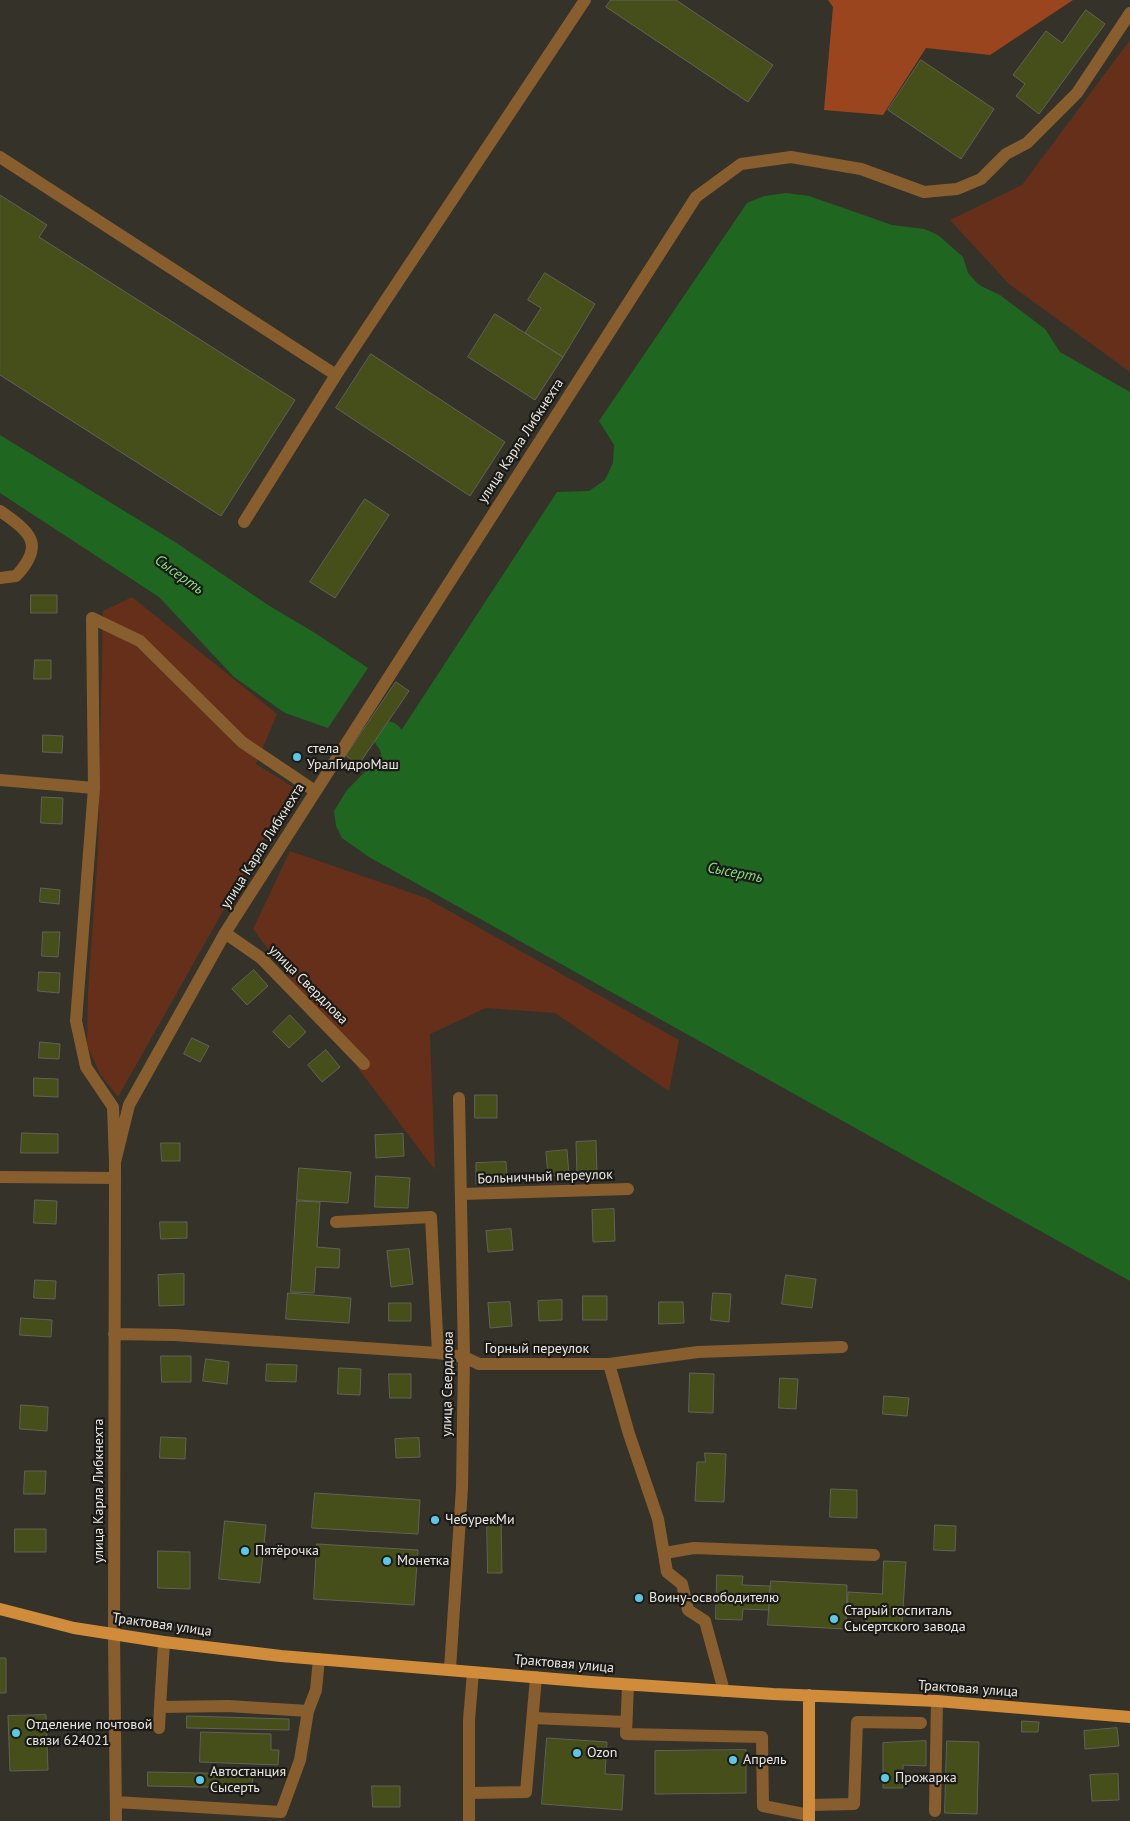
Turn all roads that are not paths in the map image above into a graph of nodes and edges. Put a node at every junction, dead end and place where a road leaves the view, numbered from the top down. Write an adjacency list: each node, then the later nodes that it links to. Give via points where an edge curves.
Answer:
1 (585, 0): 4 (street)
2 (1130, 13): 10 (street, улица Карла Либкнехта, via 1077,93 1027,143 1006,154 981,179 957,189 924,192 861,169 791,157 741,164 696,197)
3 (0, 157): 4 (street)
4 (336, 375): 6 (street)
5 (0, 511): 7 (street, via 25,528 31,537 32,552 26,566 16,576)
6 (244, 522)
7 (0, 578)
8 (0, 780): 9 (street)
9 (94, 788): 10 (street, улица Карла Либкнехта, via 92,618 140,641 242,742); 14 (street, улица Карла Либкнехта, via 76,1021 86,1067 113,1107)
10 (315, 791): 11 (street, улица Карла Либкнехта)
11 (225, 933): 12 (street, улица Свердлова, via 261,958); 14 (street, улица Карла Либкнехта, via 129,1105)
12 (364, 1064)
13 (459, 1098): 18 (street, улица Свердлова)
14 (115, 1162): 16 (street, улица Карла Либкнехта)
15 (0, 1177): 16 (street)
16 (114, 1178): 20 (street, улица Карла Либкнехта)
17 (628, 1189): 18 (street, Больничный переулок)
18 (463, 1194): 23 (street, улица Свердлова)
19 (336, 1222): 22 (street, via 431,1217)
20 (114, 1334): 22 (street, Горный переулок); 28 (street, улица Карла Либкнехта)
21 (842, 1347): 24 (street, Горный переулок, via 698,1352)
22 (438, 1353): 23 (street, Горный переулок)
23 (464, 1357): 24 (street, Горный переулок, via 479,1364); 31 (street, улица Свердлова, via 462,1488)
24 (609, 1364): 25 (street, via 658,1519)
25 (664, 1552): 26 (street, via 694,1548); 35 (street, via 667,1572 682,1584 688,1610 705,1621)
26 (874, 1555)
27 (0, 1609): 28 (main road, Трактовая улица, via 74,1628)
28 (114, 1634): 29 (main road, Трактовая улица); 46 (street, улица Карла Либкнехта)
29 (164, 1642): 30 (main road, Трактовая улица); 38 (street)
30 (319, 1659): 31 (main road, Трактовая улица); 39 (street, via 316,1690)
31 (450, 1669): 32 (main road, Трактовая улица)
32 (472, 1672): 33 (main road, Трактовая улица); 45 (street)
33 (536, 1677): 34 (main road, Трактовая улица); 41 (street)
34 (628, 1684): 35 (main road, Трактовая улица); 42 (street)
35 (724, 1691): 36 (main road, Трактовая улица)
36 (809, 1695): 37 (main road, Трактовая улица); 48 (main road)
37 (937, 1701): 40 (main road, Трактовая улица); 47 (street)
38 (160, 1706): 39 (street); 44 (street)
39 (308, 1711): 46 (street, via 300,1760 281,1812)
40 (1130, 1717)
41 (533, 1718): 42 (street); 45 (street, via 526,1792)
42 (626, 1722): 48 (street, via 626,1734 762,1737 763,1806)
43 (921, 1723): 48 (street, via 857,1722 854,1804)
44 (159, 1728)
45 (469, 1793): 50 (street)
46 (116, 1802): 49 (street, улица Карла Либкнехта)
47 (935, 1810)
48 (809, 1814)
49 (116, 1821)
50 (469, 1821)

